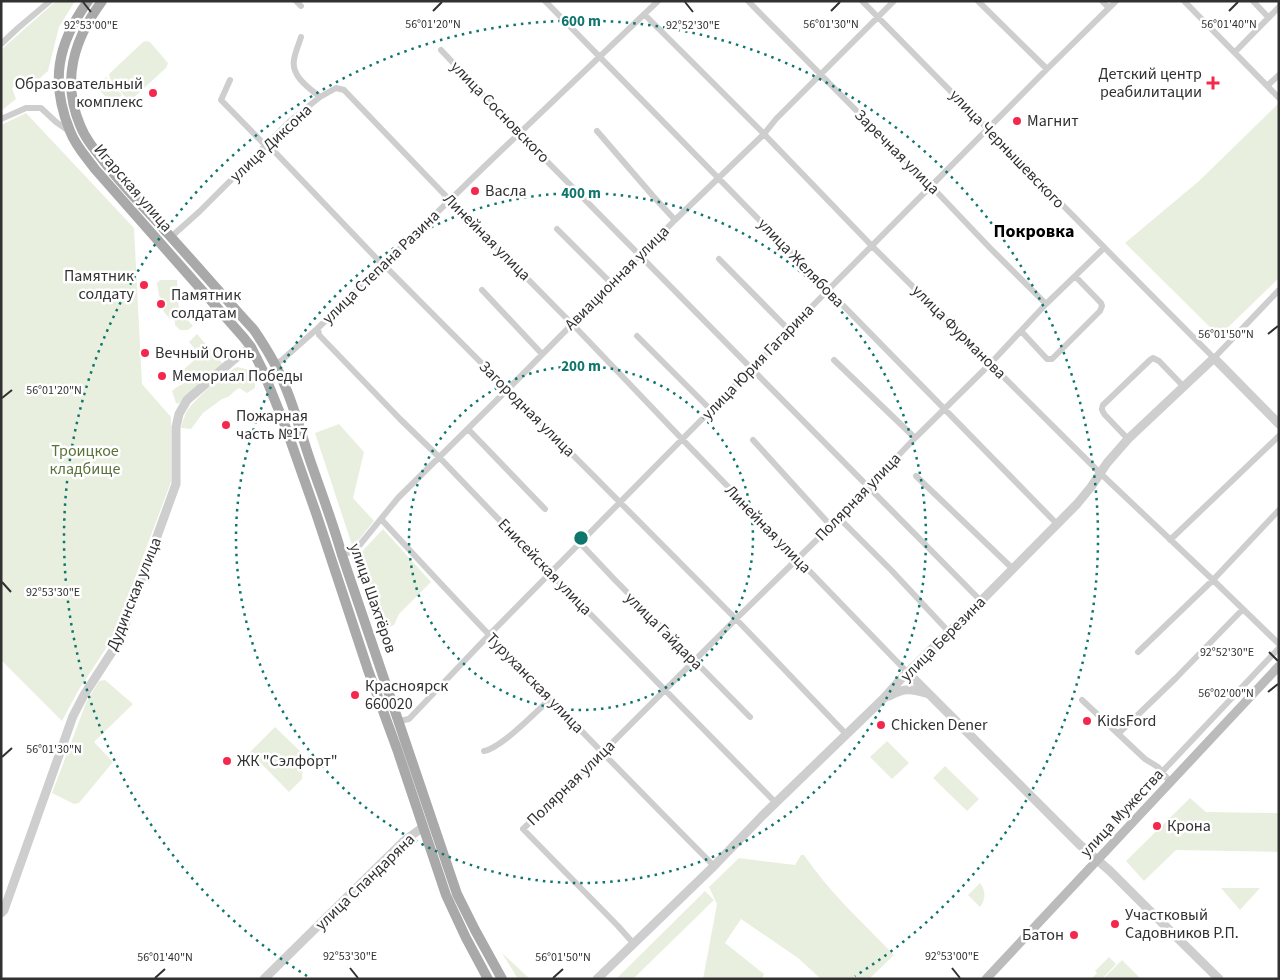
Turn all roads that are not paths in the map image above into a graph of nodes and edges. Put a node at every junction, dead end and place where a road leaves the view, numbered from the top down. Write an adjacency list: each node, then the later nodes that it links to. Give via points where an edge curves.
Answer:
1 (50, 1): 19 (street)
2 (88, 1): 35 (main road, Игарская улица, via 66,40 59,70 59,92)
3 (102, 1): 45 (main road, Игарская улица, via 82,34 72,63 73,104 91,145)
4 (545, 1): 25 (street, улица Желябова)
5 (658, 1): 16 (street, улица Степана Разина)
6 (748, 1): 27 (street, Заречная улица)
7 (862, 1): 18 (street, улица Чернышевского)
8 (894, 1): 18 (street, Авиационная улица)
9 (978, 1): 26 (street)
10 (1102, 1): 15 (street)
11 (1116, 1): 15 (street, улица Юрия Гагарина)
12 (1184, 1): 24 (street)
13 (1253, 1): 17 (street)
14 (1279, 7): 17 (street)
15 (1109, 8): 26 (street, улица Юрия Гагарина)
16 (644, 14): 25 (street, улица Степана Разина); 38 (street, улица Фурманова)
17 (1268, 17): 24 (street)
18 (878, 18): 27 (street, Авиационная улица); 34 (street, улица Чернышевского)
19 (18, 28): 20 (street); 22 (street)
20 (1, 37)
21 (301, 37): 31 (street, улица Диксона, via 294,70)
22 (1, 44)
23 (441, 50): 37 (street, улица Сосновского)
24 (1235, 52): 30 (street)
25 (599, 58): 37 (street, улица Степана Разина); 40 (street, улица Желябова)
26 (1047, 69): 34 (street, улица Юрия Гагарина)
27 (820, 75): 38 (street, Авиационная улица); 41 (street, Заречная улица)
28 (1279, 75): 30 (street)
29 (230, 80): 39 (street, Загородная улица, via 221,100)
30 (1267, 86): 32 (street)
31 (320, 97): 39 (street, улица Диксона); 42 (street, Линейная улица, via 336,88 344,90)
32 (1279, 98)
33 (1, 119): 35 (street, via 26,108 41,108)
34 (988, 129): 41 (street, улица Юрия Гагарина); 47 (street, улица Чернышевского)
35 (70, 131): 62 (main road, Игарская улица, via 95,169)
36 (597, 131): 43 (street)
37 (519, 133): 42 (street, улица Степана Разина); 48 (street, улица Сосновского)
38 (764, 134): 40 (street, Авиационная улица); 46 (street, улица Фурманова)
39 (266, 146): 45 (street, улица Диксона); 50 (street, Загородная улица)
40 (718, 179): 43 (street, Авиационная улица); 54 (street, улица Желябова)
41 (932, 186): 46 (street, улица Юрия Гагарина); 56 (street, Заречная улица)
42 (450, 200): 50 (street, улица Степана Разина); 57 (street, Линейная улица)
43 (676, 220): 48 (street, Авиационная улица)
44 (557, 229): 52 (street)
45 (171, 237): 66 (main road, Игарская улица, via 254,330)
46 (872, 246): 54 (street, улица Юрия Гагарина); 67 (street, улица Фурманова)
47 (1104, 248): 51 (street, Полярная улица); 64 (street, улица Чернышевского)
48 (641, 256): 52 (street, Авиационная улица); 68 (street, улица Сосновского)
49 (719, 259): 59 (street)
50 (383, 265): 58 (street, улица Степана Разина); 71 (street, Загородная улица)
51 (1075, 276): 56 (street, Полярная улица); 60 (street, via 1101,303 1100,311 1050,360)
52 (612, 284): 57 (street, Авиационная улица)
53 (482, 290): 63 (street)
54 (828, 290): 59 (street, улица Юрия Гагарина); 72 (street, улица Желябова)
55 (1279, 290): 64 (street, улица Березина)
56 (1046, 304): 60 (street, Полярная улица)
57 (572, 324): 63 (street, Авиационная улица); 78 (street, Линейная улица)
58 (318, 328): 66 (street, улица Степана Разина); 81 (street, Енисейская улица, via 321,337)
59 (790, 330): 68 (street, улица Юрия Гагарина)
60 (1021, 331): 67 (street, Полярная улица)
61 (637, 336): 73 (street)
62 (251, 347): 69 (main road, Игарская улица); 127 (street, Дудинская улица, via 187,400 179,414 176,484 119,641 73,716)
63 (542, 354): 71 (street, Авиационная улица)
64 (1214, 358): 70 (street, улица Березина); 74 (street, улица Чернышевского)
65 (834, 360): 77 (street)
66 (275, 364): 94 (main road, улица Шахтёров)
67 (990, 364): 72 (street, Полярная улица); 82 (street, улица Фурманова)
68 (752, 369): 73 (street, улица Юрия Гагарина); 84 (street, улица Сосновского)
69 (263, 371): 124 (main road, улица Шахтёров, via 316,513)
70 (1184, 387): 79 (street, улица Березина); 79 (street, via 1153,358 1116,392 1103,405 1102,411)
71 (508, 389): 75 (street, Авиационная улица); 85 (street, Загородная улица)
72 (945, 409): 77 (street, Полярная улица); 90 (street, улица Желябова)
73 (711, 410): 78 (street, улица Юрия Гагарина)
74 (1279, 424)
75 (468, 429): 81 (street, Авиационная улица); 86 (street)
76 (1279, 436): 92 (street)
77 (915, 438): 84 (street, Полярная улица)
78 (682, 439): 85 (street, улица Юрия Гагарина); 95 (street, Линейная улица)
79 (1128, 439): 82 (street, улица Березина)
80 (753, 440): 91 (street)
81 (439, 457): 89 (street, Авиационная улица); 97 (street, Енисейская улица)
82 (1099, 472): 90 (street, улица Березина, via 1091,487); 92 (street, улица Фурманова)
83 (916, 476): 96 (street)
84 (869, 486): 88 (street, Полярная улица); 99 (street, улица Сосновского)
85 (620, 503): 93 (street, улица Юрия Гагарина); 101 (street, Загородная улица)
86 (545, 509)
87 (1279, 510): 98 (street)
88 (839, 518): 91 (street, Полярная улица); 102 (street)
89 (381, 519): 94 (street, Авиационная улица, via 358,547); 103 (street, Туруханская улица)
90 (1057, 524): 96 (street, улица Березина)
91 (831, 526): 95 (street, Полярная улица)
92 (1170, 540): 98 (street, улица Фурманова)
93 (580, 543): 97 (street, улица Юрия Гагарина); 107 (street, улица Гайдара)
94 (342, 555): 116 (main road, улица Шахтёров)
95 (797, 559): 101 (street, Полярная улица); 109 (street, Линейная улица)
96 (1013, 569): 99 (street, улица Березина)
97 (550, 573): 103 (street, улица Юрия Гагарина); 110 (street, Енисейская улица)
98 (1213, 580): 100 (street, улица Фурманова); 106 (street)
99 (981, 601): 102 (street, улица Березина)
100 (1244, 609): 104 (street, улица Фурманова); 118 (street)
101 (736, 619): 107 (street, Полярная улица); 117 (street, Загородная улица)
102 (950, 632): 109 (street, улица Березина)
103 (489, 635): 113 (street, Туруханская улица); 116 (street, улица Юрия Гагарина, via 409,719)
104 (1279, 644)
105 (1279, 648): 121 (street)
106 (1138, 652)
107 (695, 661): 110 (street, Полярная улица); 115 (street, улица Гайдара)
108 (1279, 666): 122 (main road, улица Мужества)
109 (908, 673): 111 (street, Линейная улица); 112 (street, улица Березина)
110 (665, 690): 120 (street, Полярная улица); 123 (street, Енисейская улица)
111 (929, 694): 112 (street, via 908,689); 125 (street, Линейная улица)
112 (884, 698): 117 (street, улица Березина)
113 (550, 699): 119 (street, via 515,731 492,749); 120 (street, Туруханская улица)
114 (1082, 700): 118 (street)
115 (750, 717)
116 (399, 720): 131 (main road, улица Шахтёров, via 457,894)
117 (847, 734): 123 (street, улица Березина)
118 (1118, 734): 121 (street)
119 (484, 751)
120 (602, 753): 126 (street, Туруханская улица); 128 (street, Полярная улица, via 523,829)
121 (1162, 772): 122 (street)
122 (1171, 783): 125 (main road, улица Мужества)
123 (776, 803): 126 (street, улица Березина)
124 (423, 827): 129 (street, улица Спандаряна); 130 (main road, улица Шахтёров, via 446,895)
125 (1098, 860): 133 (main road, улица Мужества); 134 (street, Линейная улица)
126 (714, 866): 128 (street, улица Березина)
127 (1, 912)
128 (634, 944): 132 (street, улица Березина)
129 (264, 979)
130 (488, 979)
131 (502, 979)
132 (597, 979)
133 (986, 979)
134 (1219, 979)

